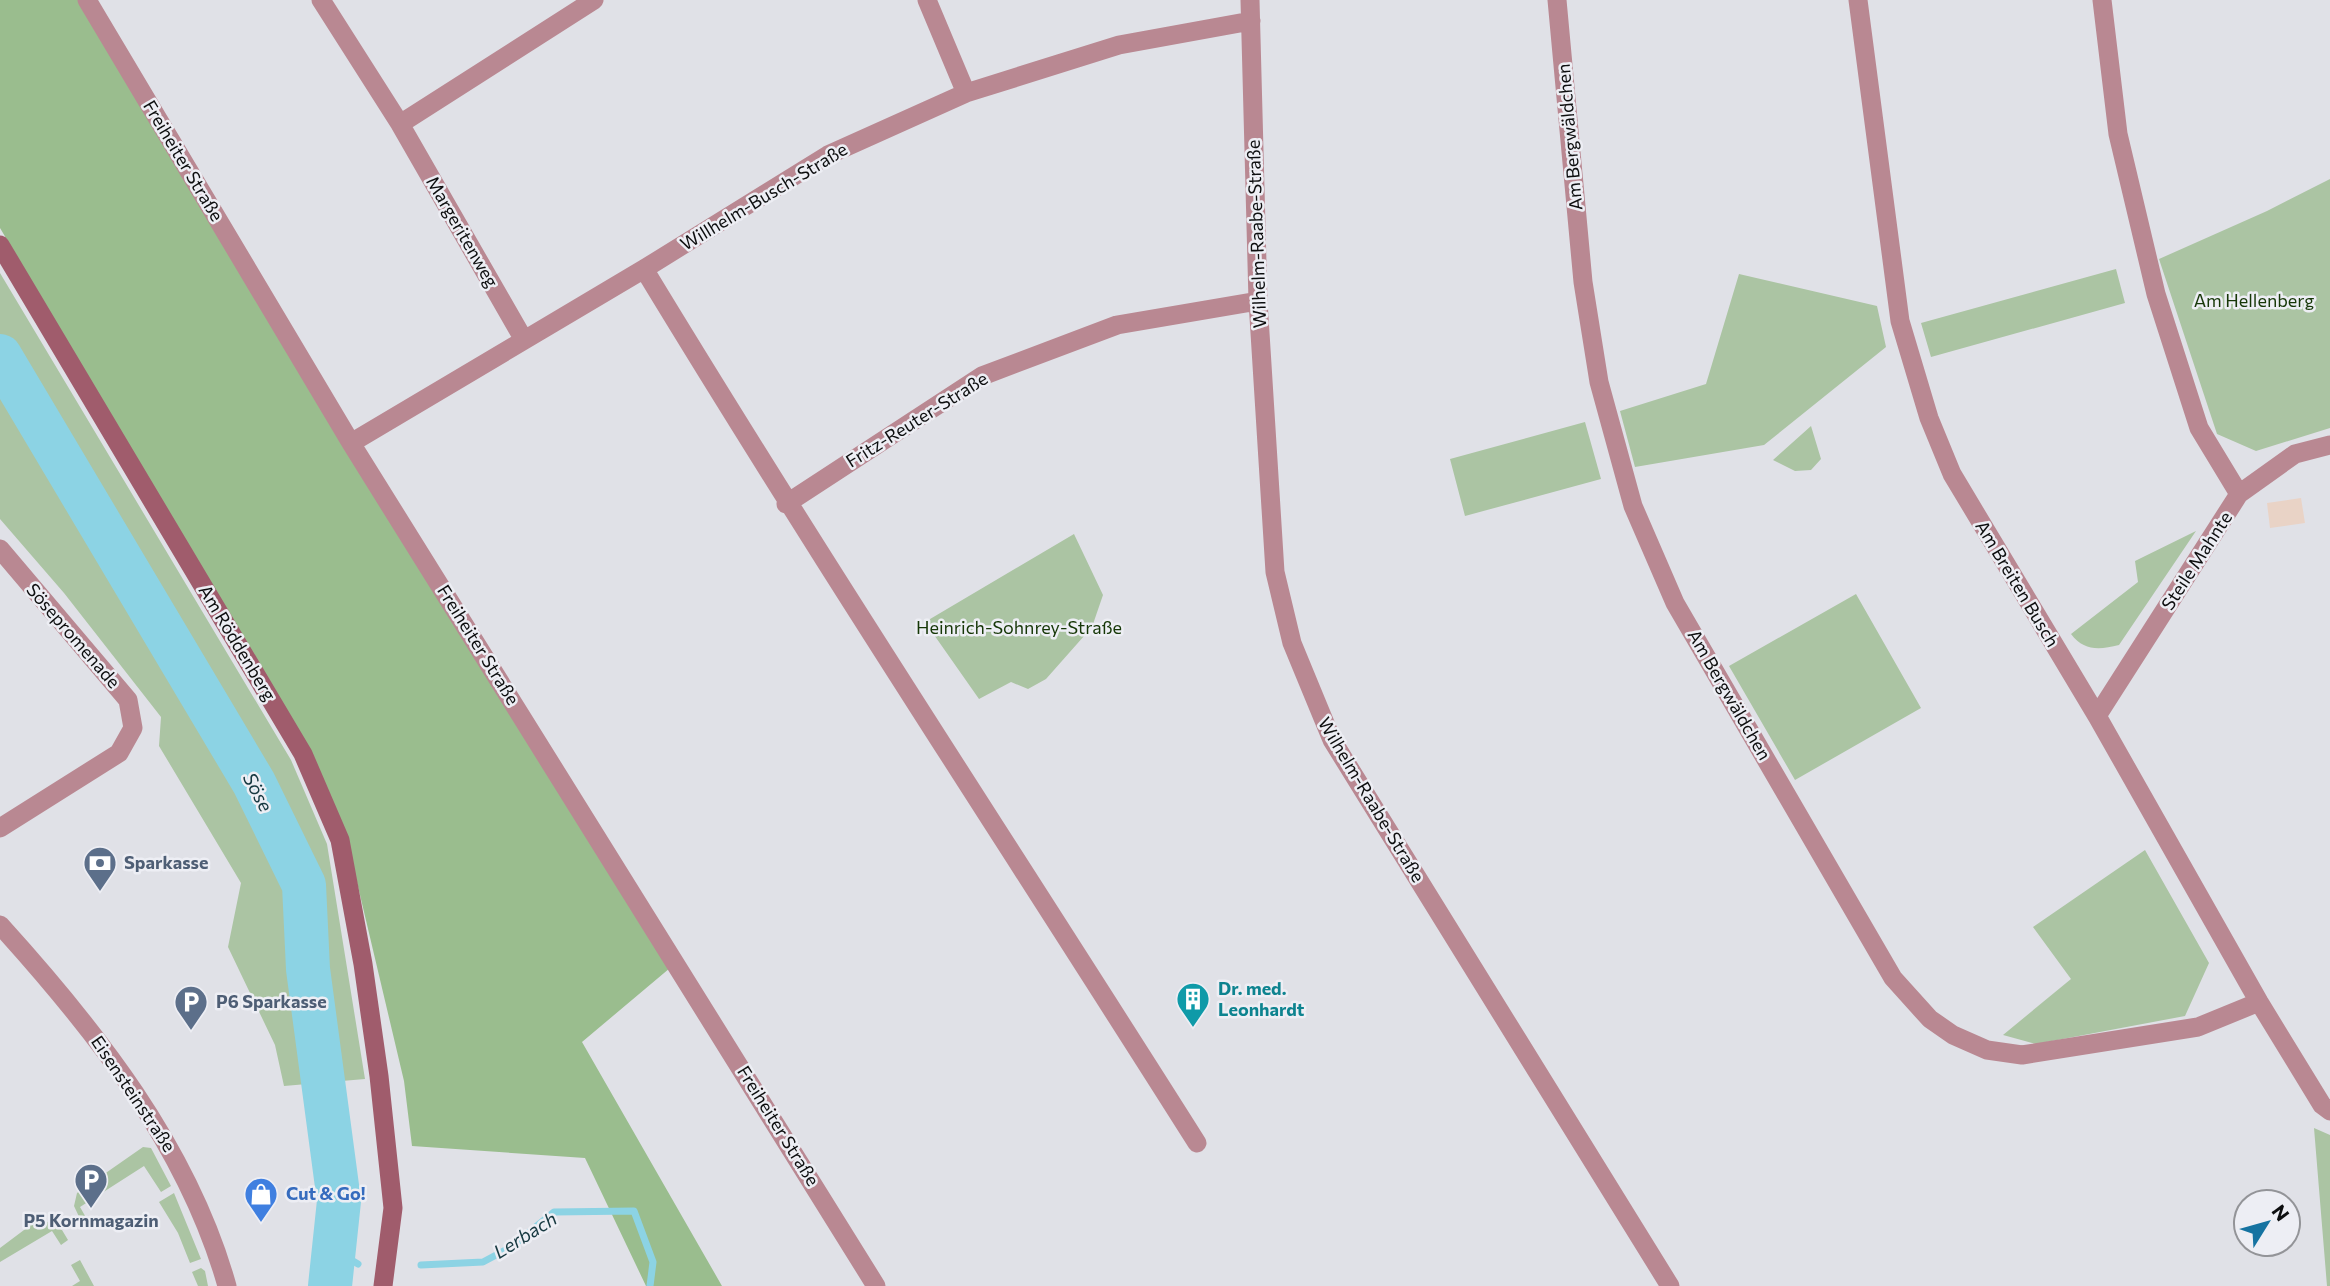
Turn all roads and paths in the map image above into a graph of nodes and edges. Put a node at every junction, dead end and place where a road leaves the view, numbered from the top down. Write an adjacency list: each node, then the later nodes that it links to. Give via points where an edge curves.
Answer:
1 (87, 0): 16 (street, Freiheiter Straße)
2 (594, 0): 11 (street)
3 (927, 0): 10 (street)
4 (1250, 0): 9 (street, Wilhelm-Raabe-Straße)
5 (1557, 0): 24 (street, Am Bergwäldchen, via 1583,282 1599,382 1633,506 1675,603 1893,978 1930,1019 1953,1035 1987,1049 2022,1055 2199,1027)
6 (1858, 0): 21 (street, Am Breiten Busch, via 1900,321 1929,418 1952,474)
7 (2102, 0): 18 (street, via 2118,135 2156,294 2199,428)
8 (328, 2): 11 (street, Margeritenweg)
9 (1251, 21): 10 (street, Willhelm-Busch-Straße, via 1119,45); 14 (street, Wilhelm-Raabe-Straße)
10 (966, 93): 13 (street, Willhelm-Busch-Straße, via 828,155)
11 (400, 124): 15 (street, Margeritenweg)
12 (0, 245): 28 (main road, Am Röddenberg, via 303,754 340,840 379,1076 393,1208)
13 (644, 269): 15 (street, Willhelm-Busch-Straße); 19 (street)
14 (1258, 301): 19 (street, Fritz-Reuter-Straße, via 1117,325 982,376); 30 (street, Wilhelm-Raabe-Straße, via 1275,572 1309,691 1332,740)
15 (524, 340): 16 (street, Willhelm-Busch-Straße)
16 (351, 443): 29 (street, Freiheiter Straße)
17 (2330, 445): 18 (street, Steile Mahnte, via 2295,454)
18 (2239, 494): 21 (street, Steile Mahnte)
19 (786, 504): 26 (street, via 945,744)
20 (0, 549): 22 (street, Sösepromenade, via 128,700 133,728 119,753)
21 (2096, 716): 24 (street, Am Breiten Busch)
22 (0, 828)
23 (0, 925): 27 (street, Eisensteinstraße, via 94,1037 155,1123 207,1223)
24 (2259, 1002): 25 (street, Am Breiten Busch)
25 (2330, 1111)
26 (1197, 1143)
27 (227, 1286)
28 (383, 1286)
29 (876, 1286)
30 (1670, 1286)

